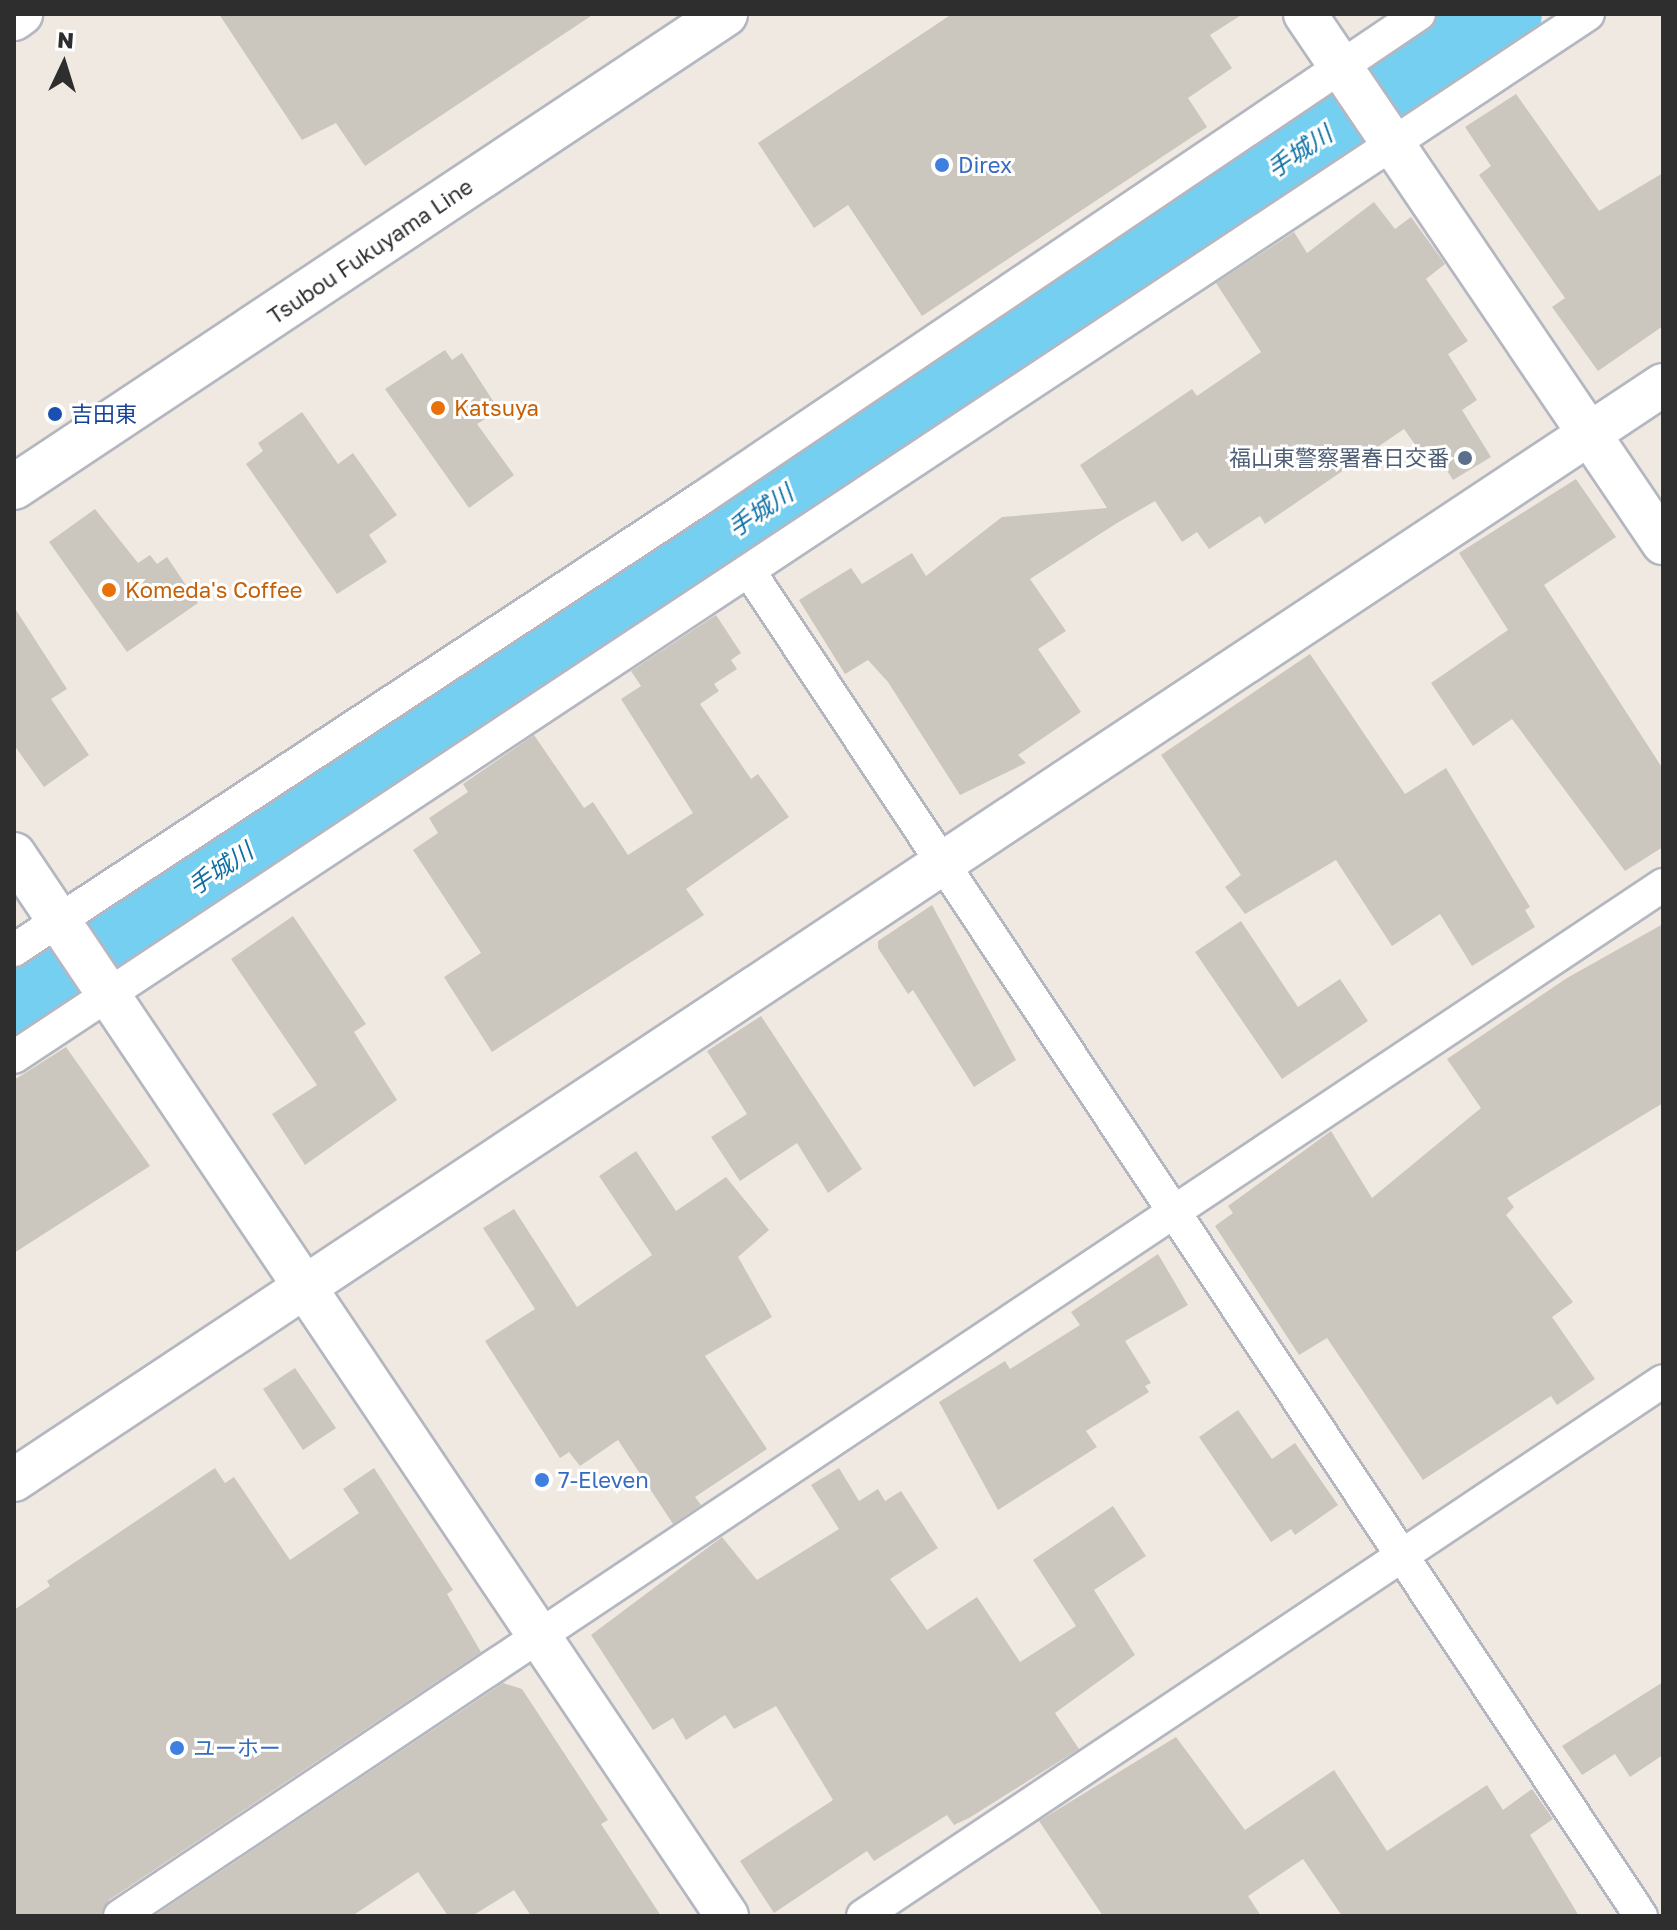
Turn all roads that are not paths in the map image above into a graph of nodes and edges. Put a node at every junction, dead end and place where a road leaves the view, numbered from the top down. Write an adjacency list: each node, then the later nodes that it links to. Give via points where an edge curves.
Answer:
1 (21, 14): 6 (street)
2 (725, 14): 11 (main road, Tsubou Fukuyama Line)
3 (1305, 14): 7 (street)
4 (1419, 14): 7 (street)
5 (1588, 14): 8 (street)
6 (14, 19)
7 (1342, 73): 8 (street); 17 (street)
8 (1387, 136): 10 (street); 13 (street)
9 (1663, 385): 10 (street)
10 (1587, 434): 12 (street); 15 (street)
11 (14, 487)
12 (1663, 543)
13 (749, 571): 15 (street); 19 (street)
14 (14, 854): 17 (street)
15 (941, 863): 21 (street); 22 (street)
16 (1663, 885): 21 (street)
17 (65, 927): 18 (street); 19 (street)
18 (14, 950)
19 (104, 986): 20 (street); 22 (street)
20 (14, 1057)
21 (1177, 1211): 25 (street); 26 (street)
22 (301, 1287): 24 (street); 26 (street)
23 (1663, 1381): 25 (street)
24 (14, 1480)
25 (1405, 1554): 29 (street); 30 (street)
26 (542, 1639): 27 (street); 28 (street)
27 (120, 1916)
28 (727, 1916)
29 (863, 1916)
30 (1641, 1916)

